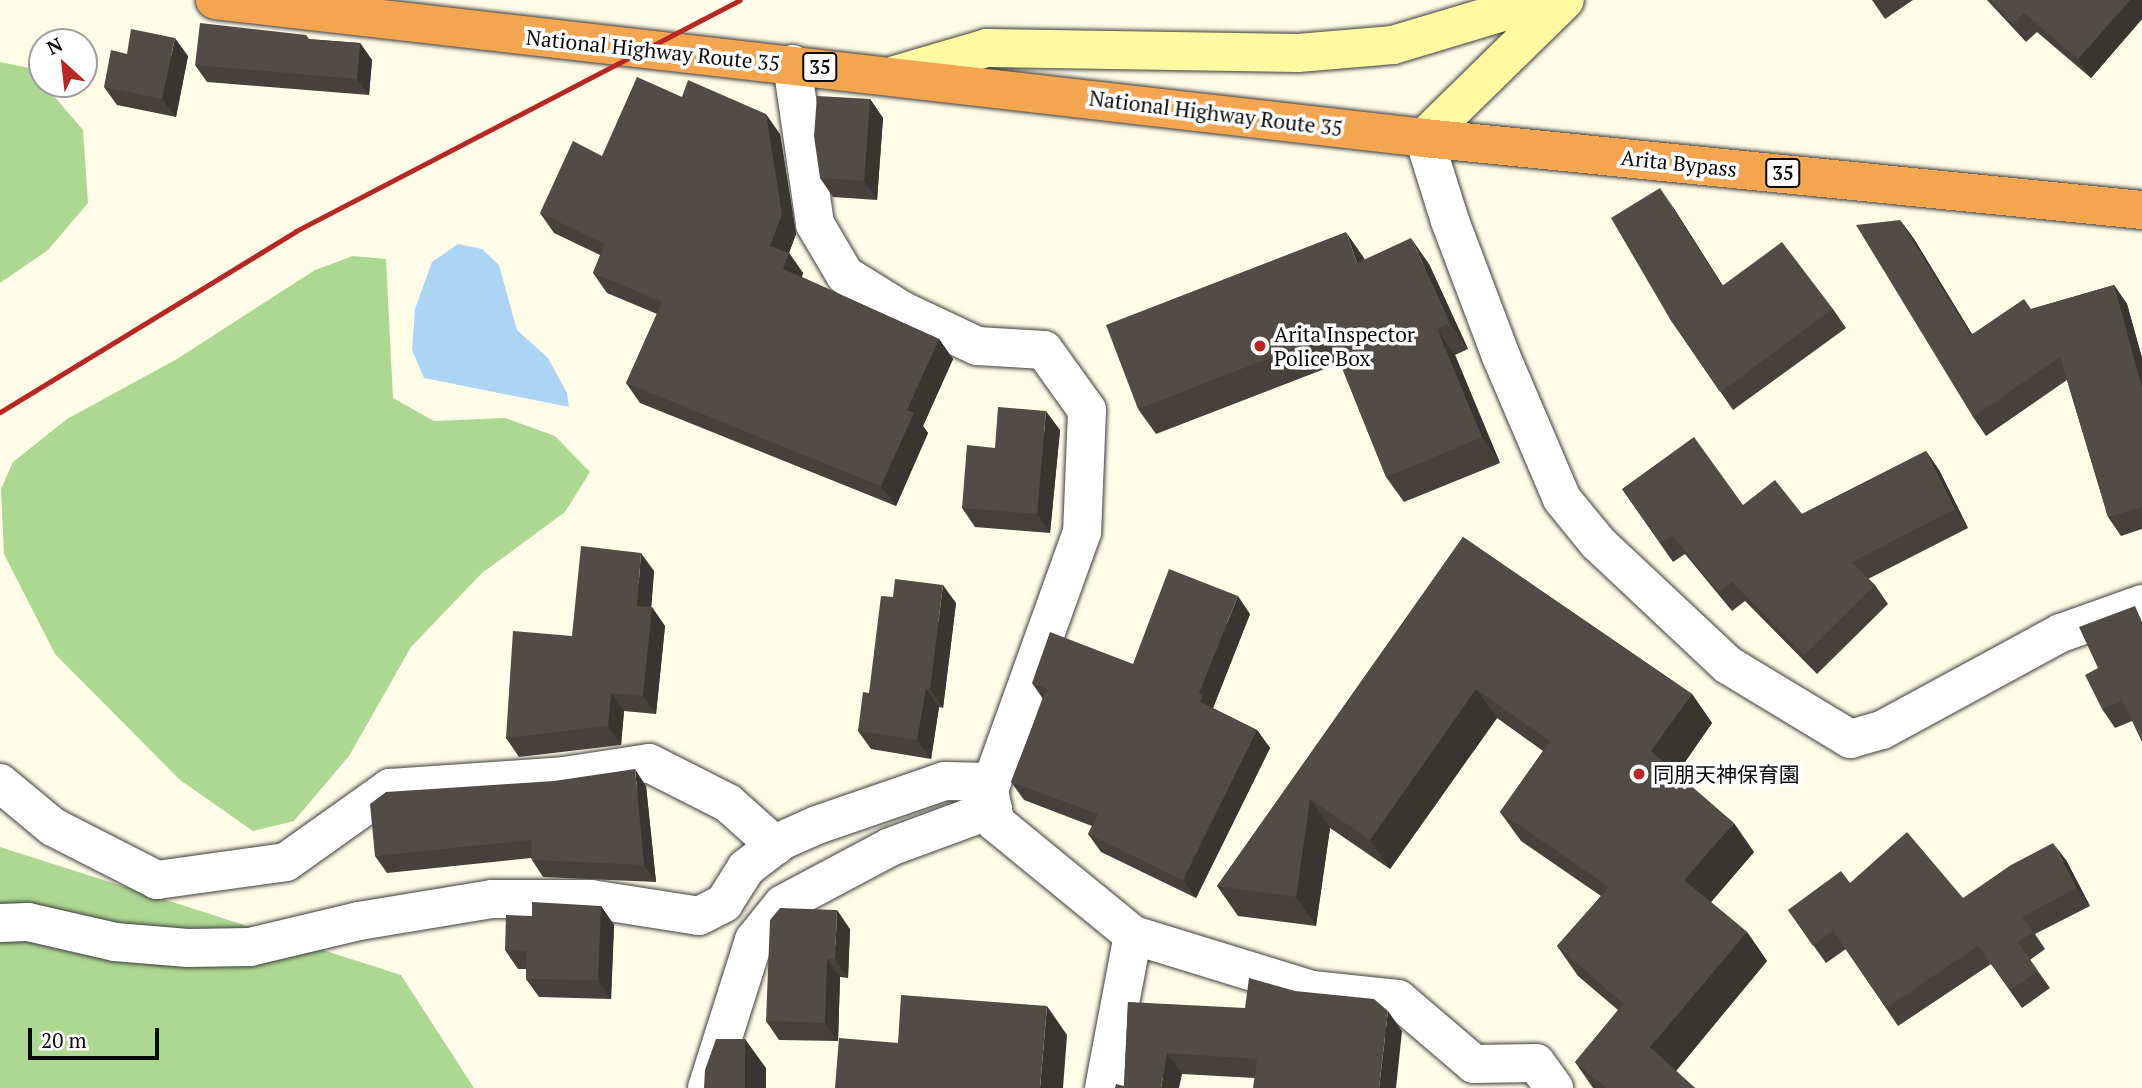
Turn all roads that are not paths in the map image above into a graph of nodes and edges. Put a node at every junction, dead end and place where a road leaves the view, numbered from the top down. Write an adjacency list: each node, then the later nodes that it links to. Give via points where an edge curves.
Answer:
1 (215, 0): 4 (highway, National Highway Route 35 / 35)
2 (1543, 0): 6 (street, via 1393,45 1298,53 988,48)
3 (1565, 0): 7 (street)
4 (412, 12): 5 (highway, National Highway Route 35 / 35)
5 (792, 64): 6 (highway, National Highway Route 35 / 35); 11 (street, via 815,224 845,275 903,311 977,346 1044,350 1087,410 1082,533)
6 (895, 75): 7 (highway, National Highway Route 35 / 35)
7 (1424, 138): 8 (highway, Arita Bypass / 35); 9 (street, via 1500,356 1562,499 1598,543 1728,665 1850,738 1882,730 2061,633)
8 (2142, 210)
9 (2142, 604)
10 (0, 783): 12 (street, via 53,827 157,880 286,862 390,788 564,775 649,763 729,803)
11 (993, 795): 12 (street, via 945,781 817,825); 14 (street, via 995,822); 16 (street, via 783,904 754,940)
12 (776, 846): 13 (street, via 746,868 724,903 699,916 591,899 492,899 359,921 250,947 188,948 115,942 28,922)
13 (0, 923)
14 (1133, 935): 15 (street, via 1312,990 1398,999); 17 (street)
15 (1471, 1076): 18 (street, via 1536,1063)
16 (707, 1088)
17 (1104, 1088)
18 (1555, 1088)

